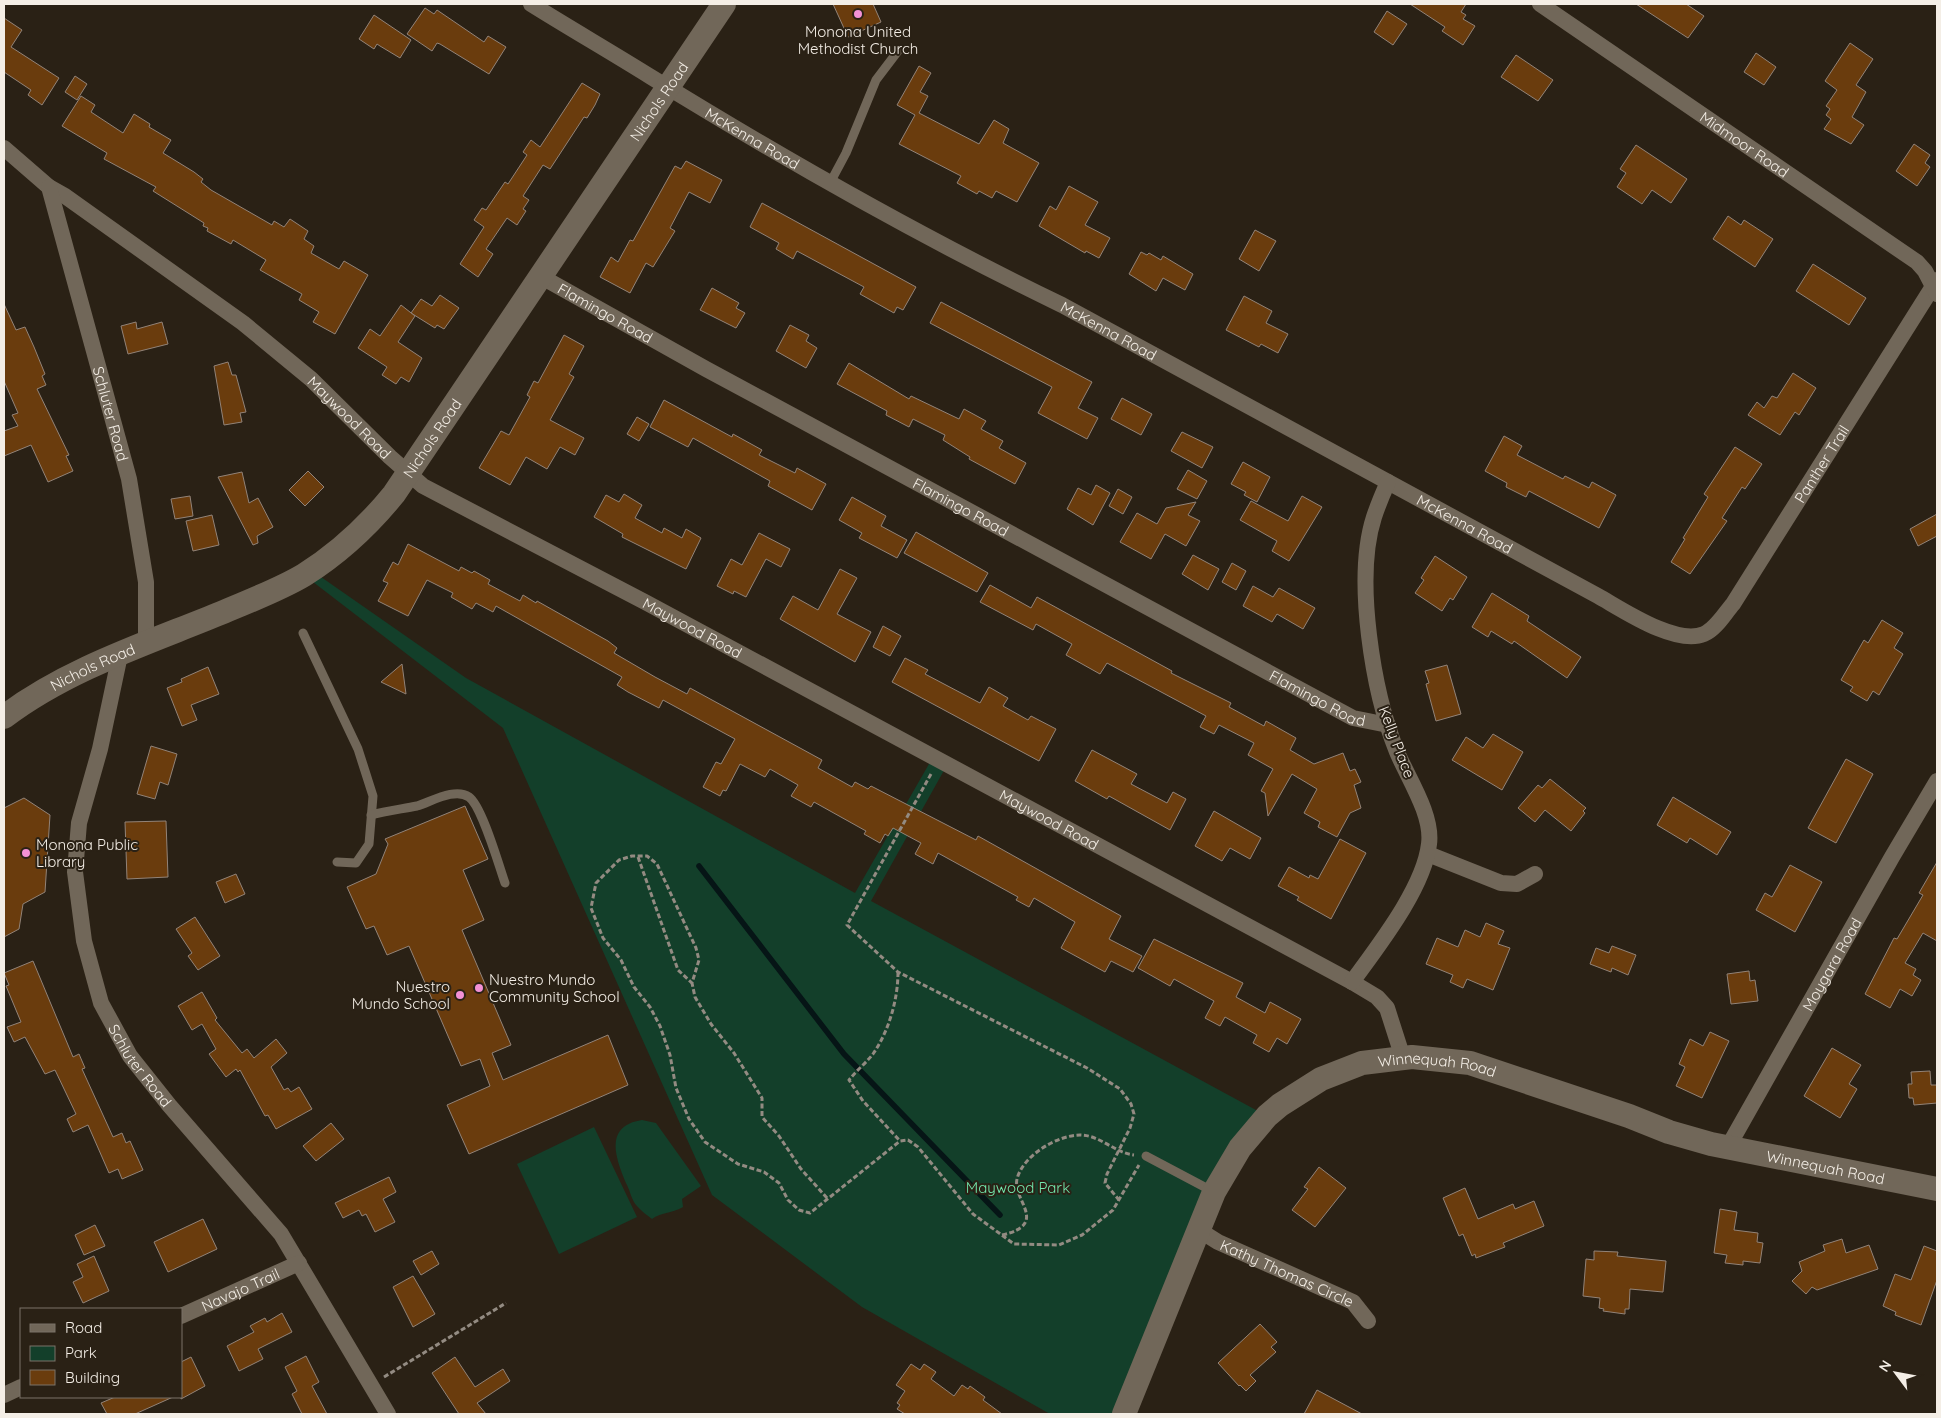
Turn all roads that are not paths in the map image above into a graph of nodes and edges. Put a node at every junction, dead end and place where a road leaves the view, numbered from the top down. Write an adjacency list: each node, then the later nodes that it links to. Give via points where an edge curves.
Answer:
1 (531, 4): 5 (street, McKenna Road)
2 (724, 4): 5 (street, Nichols Road)
3 (1540, 4): 10 (street, Midmoor Road, via 1917,262)
4 (898, 51): 7 (lane, via 876,80)
5 (667, 87): 7 (street, McKenna Road); 9 (street, Nichols Road)
6 (4, 148): 8 (street, Maywood Road)
7 (830, 183): 12 (street, McKenna Road)
8 (49, 187): 11 (street, Maywood Road, via 243,323 311,379); 15 (street, Schluter Road, via 129,479 146,582)
9 (540, 276): 11 (street, Nichols Road); 18 (street, Flamingo Road, via 706,369 1354,718)
10 (1936, 286): 14 (street, Panther Trail, via 1733,604 1710,629)
11 (408, 473): 15 (street, Nichols Road, via 361,531 304,575); 25 (street, Maywood Road, via 447,499)
12 (1388, 482): 14 (street, McKenna Road, via 1651,624 1675,634); 18 (street, Kelly Place, via 1374,517 1367,575 1372,666)
13 (303, 633): 20 (lane, via 358,749 373,796)
14 (1695, 636)
15 (146, 644): 16 (street, Nichols Road)
16 (120, 655): 17 (street, Nichols Road, via 57,683); 32 (street, Schluter Road, via 100,749 79,823 75,872 84,941 101,1003 130,1056 262,1210)
17 (4, 717)
18 (1388, 725): 21 (street, Kelly Place, via 1424,812 1430,842)
19 (1937, 781): 27 (street, Moygara Road)
20 (371, 815): 22 (lane, via 370,844 356,863); 24 (lane, via 443,796 469,797 478,808)
21 (1428, 854): 23 (street, via 1501,883 1517,884); 25 (street, Kelly Place, via 1410,896)
22 (337, 862)
23 (1535, 874)
24 (505, 883)
25 (1352, 982): 26 (street, Maywood Road, via 1377,997 1387,1008)
26 (1403, 1058): 27 (street, Winnequah Road, via 1430,1058 1480,1066 1669,1132); 30 (street, Winnequah Road, via 1343,1069 1321,1079 1280,1106 1267,1116 1240,1148)
27 (1728, 1147): 29 (street, Winnequah Road)
28 (1146, 1156): 30 (lane)
29 (1937, 1189)
30 (1214, 1192): 31 (street, Winnequah Road)
31 (1199, 1230): 34 (street, Kathy Thomas Circle, via 1221,1244 1353,1302); 38 (street, Winnequah Road)
32 (299, 1264): 33 (street, Navajo Trail); 37 (street, Schluter Road)
33 (182, 1316)
34 (1368, 1321)
35 (20, 1387): 36 (street)
36 (4, 1395)
37 (388, 1414)
38 (1124, 1414)

